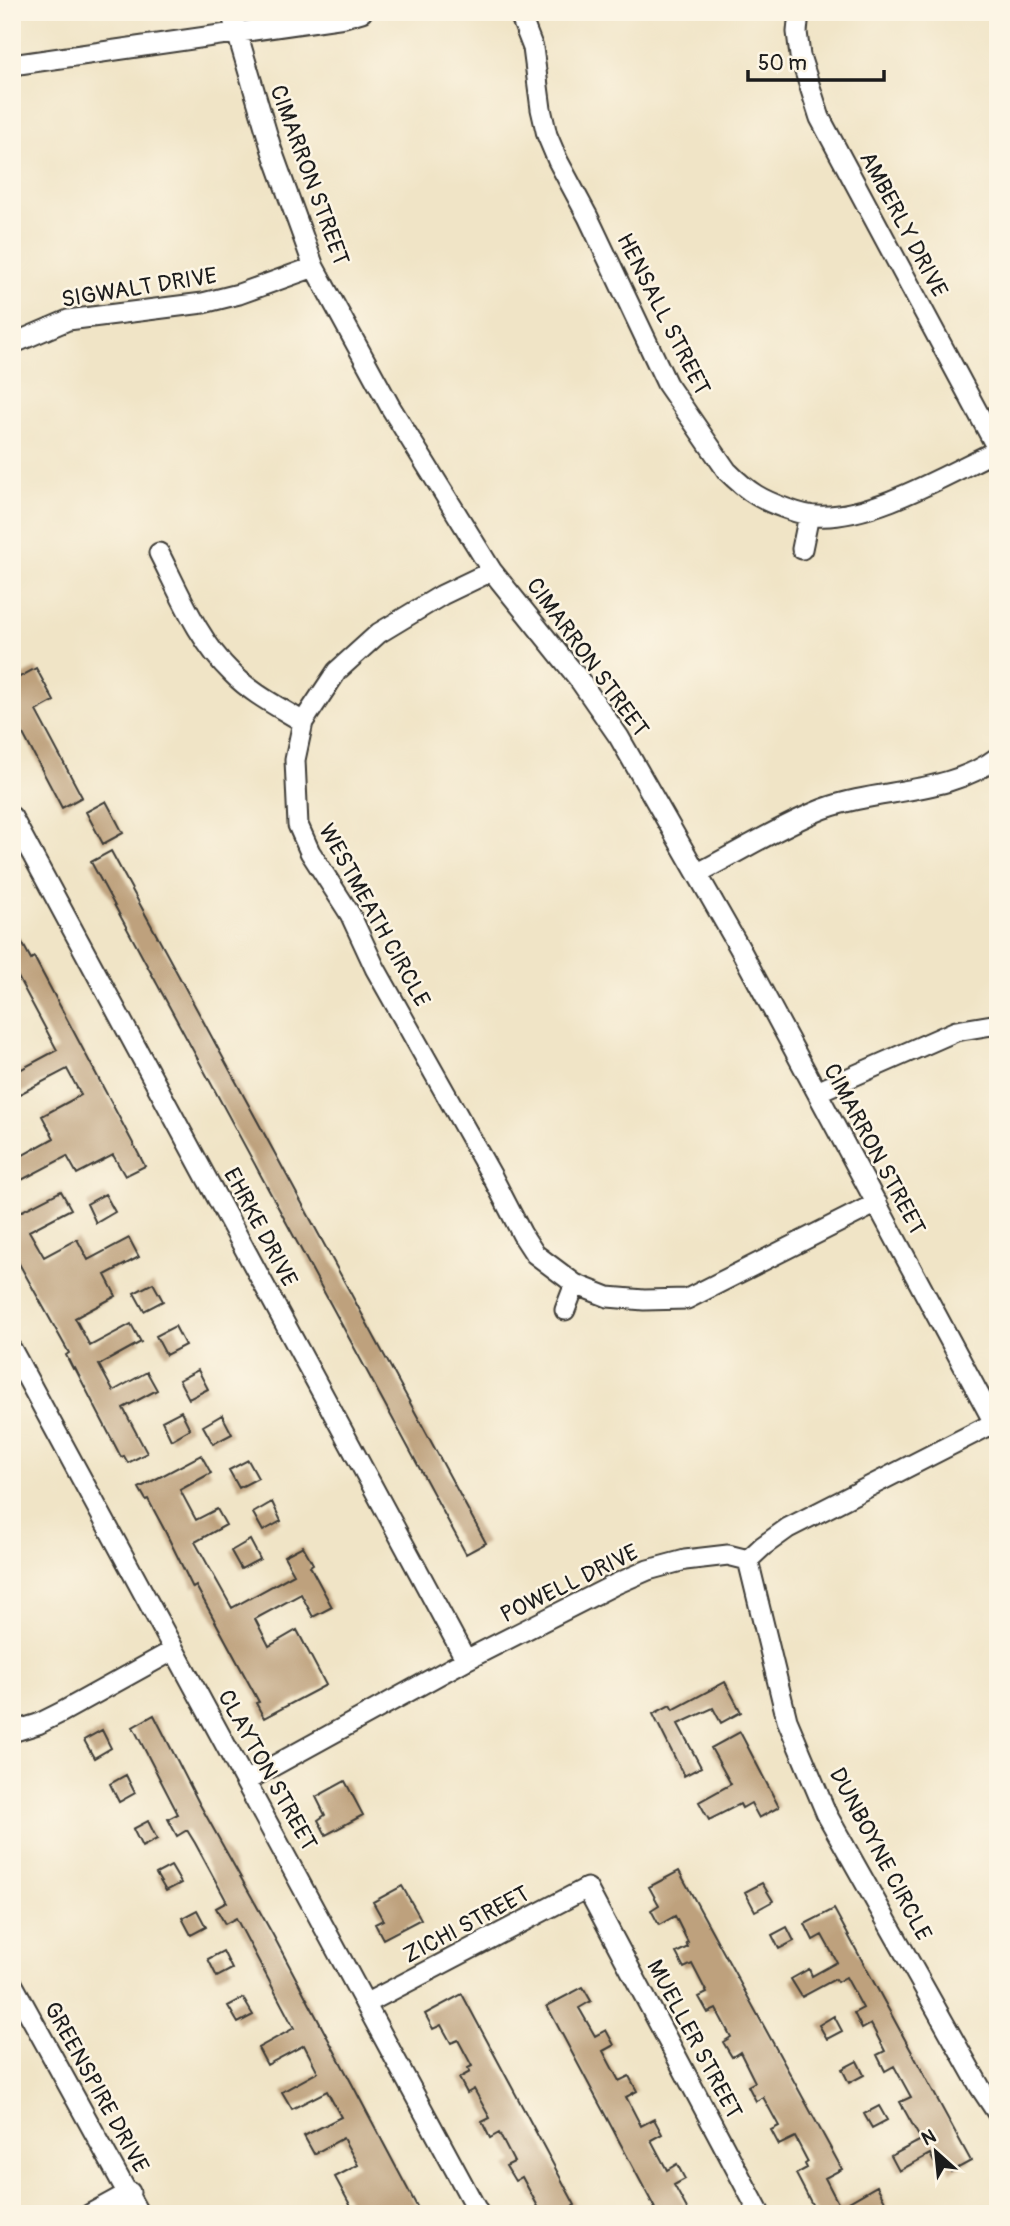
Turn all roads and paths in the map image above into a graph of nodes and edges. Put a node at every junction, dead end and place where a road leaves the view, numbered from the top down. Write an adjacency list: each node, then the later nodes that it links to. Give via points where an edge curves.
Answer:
1 (231, 12): 5 (street, CIMARRON STREET)
2 (362, 12): 5 (street)
3 (519, 12): 10 (street, HENSALL STREET, via 533,48 547,135 667,384 737,481 757,496)
4 (799, 12): 9 (street, AMBERLY DRIVE, via 800,56 820,118)
5 (236, 32): 6 (street); 7 (street, CIMARRON STREET)
6 (12, 65)
7 (314, 267): 8 (street, SIGWALT DRIVE, via 203,303 68,320); 13 (street, CIMARRON STREET, via 391,408)
8 (12, 344)
9 (998, 450): 10 (street, HENSALL STREET, via 890,501 841,514)
10 (809, 515): 11 (street)
11 (802, 549)
12 (159, 553): 14 (street, via 201,635 231,673)
13 (492, 571): 14 (street, WESTMEATH CIRCLE, via 430,601 372,639 337,671); 17 (street, CIMARRON STREET, via 609,721)
14 (303, 722): 21 (street, WESTMEATH CIRCLE, via 295,761 295,793 298,825 310,852 350,914 375,968 522,1234 536,1254)
15 (998, 757): 17 (street, via 951,780 824,809)
16 (12, 817): 27 (street, EHRKE DRIVE)
17 (698, 873): 19 (street, CIMARRON STREET)
18 (998, 1024): 19 (street, via 948,1034)
19 (817, 1092): 20 (street, CIMARRON STREET)
20 (877, 1203): 21 (street, WESTMEATH CIRCLE, via 687,1299 608,1297); 24 (street, CIMARRON STREET)
21 (575, 1283): 22 (street)
22 (565, 1310)
23 (12, 1350): 26 (street, CLAYTON STREET)
24 (996, 1426): 25 (street, via 788,1528)
25 (748, 1560): 27 (street, POWELL DRIVE, via 728,1555 648,1570); 33 (street, DUNBOYNE CIRCLE, via 787,1720 827,1815)
26 (174, 1650): 28 (street, via 62,1712); 29 (street, CLAYTON STREET)
27 (466, 1660): 29 (street, POWELL DRIVE)
28 (12, 1732)
29 (246, 1781): 32 (street, CLAYTON STREET)
30 (587, 1888): 32 (street, ZICHI STREET); 38 (street, MUELLER STREET)
31 (12, 1983): 34 (street, GREENSPIRE DRIVE)
32 (367, 2003): 37 (street, CLAYTON STREET)
33 (998, 2114)
34 (129, 2193): 35 (street); 36 (street, GREENSPIRE DRIVE)
35 (90, 2214)
36 (139, 2214)
37 (479, 2214)
38 (760, 2214)

